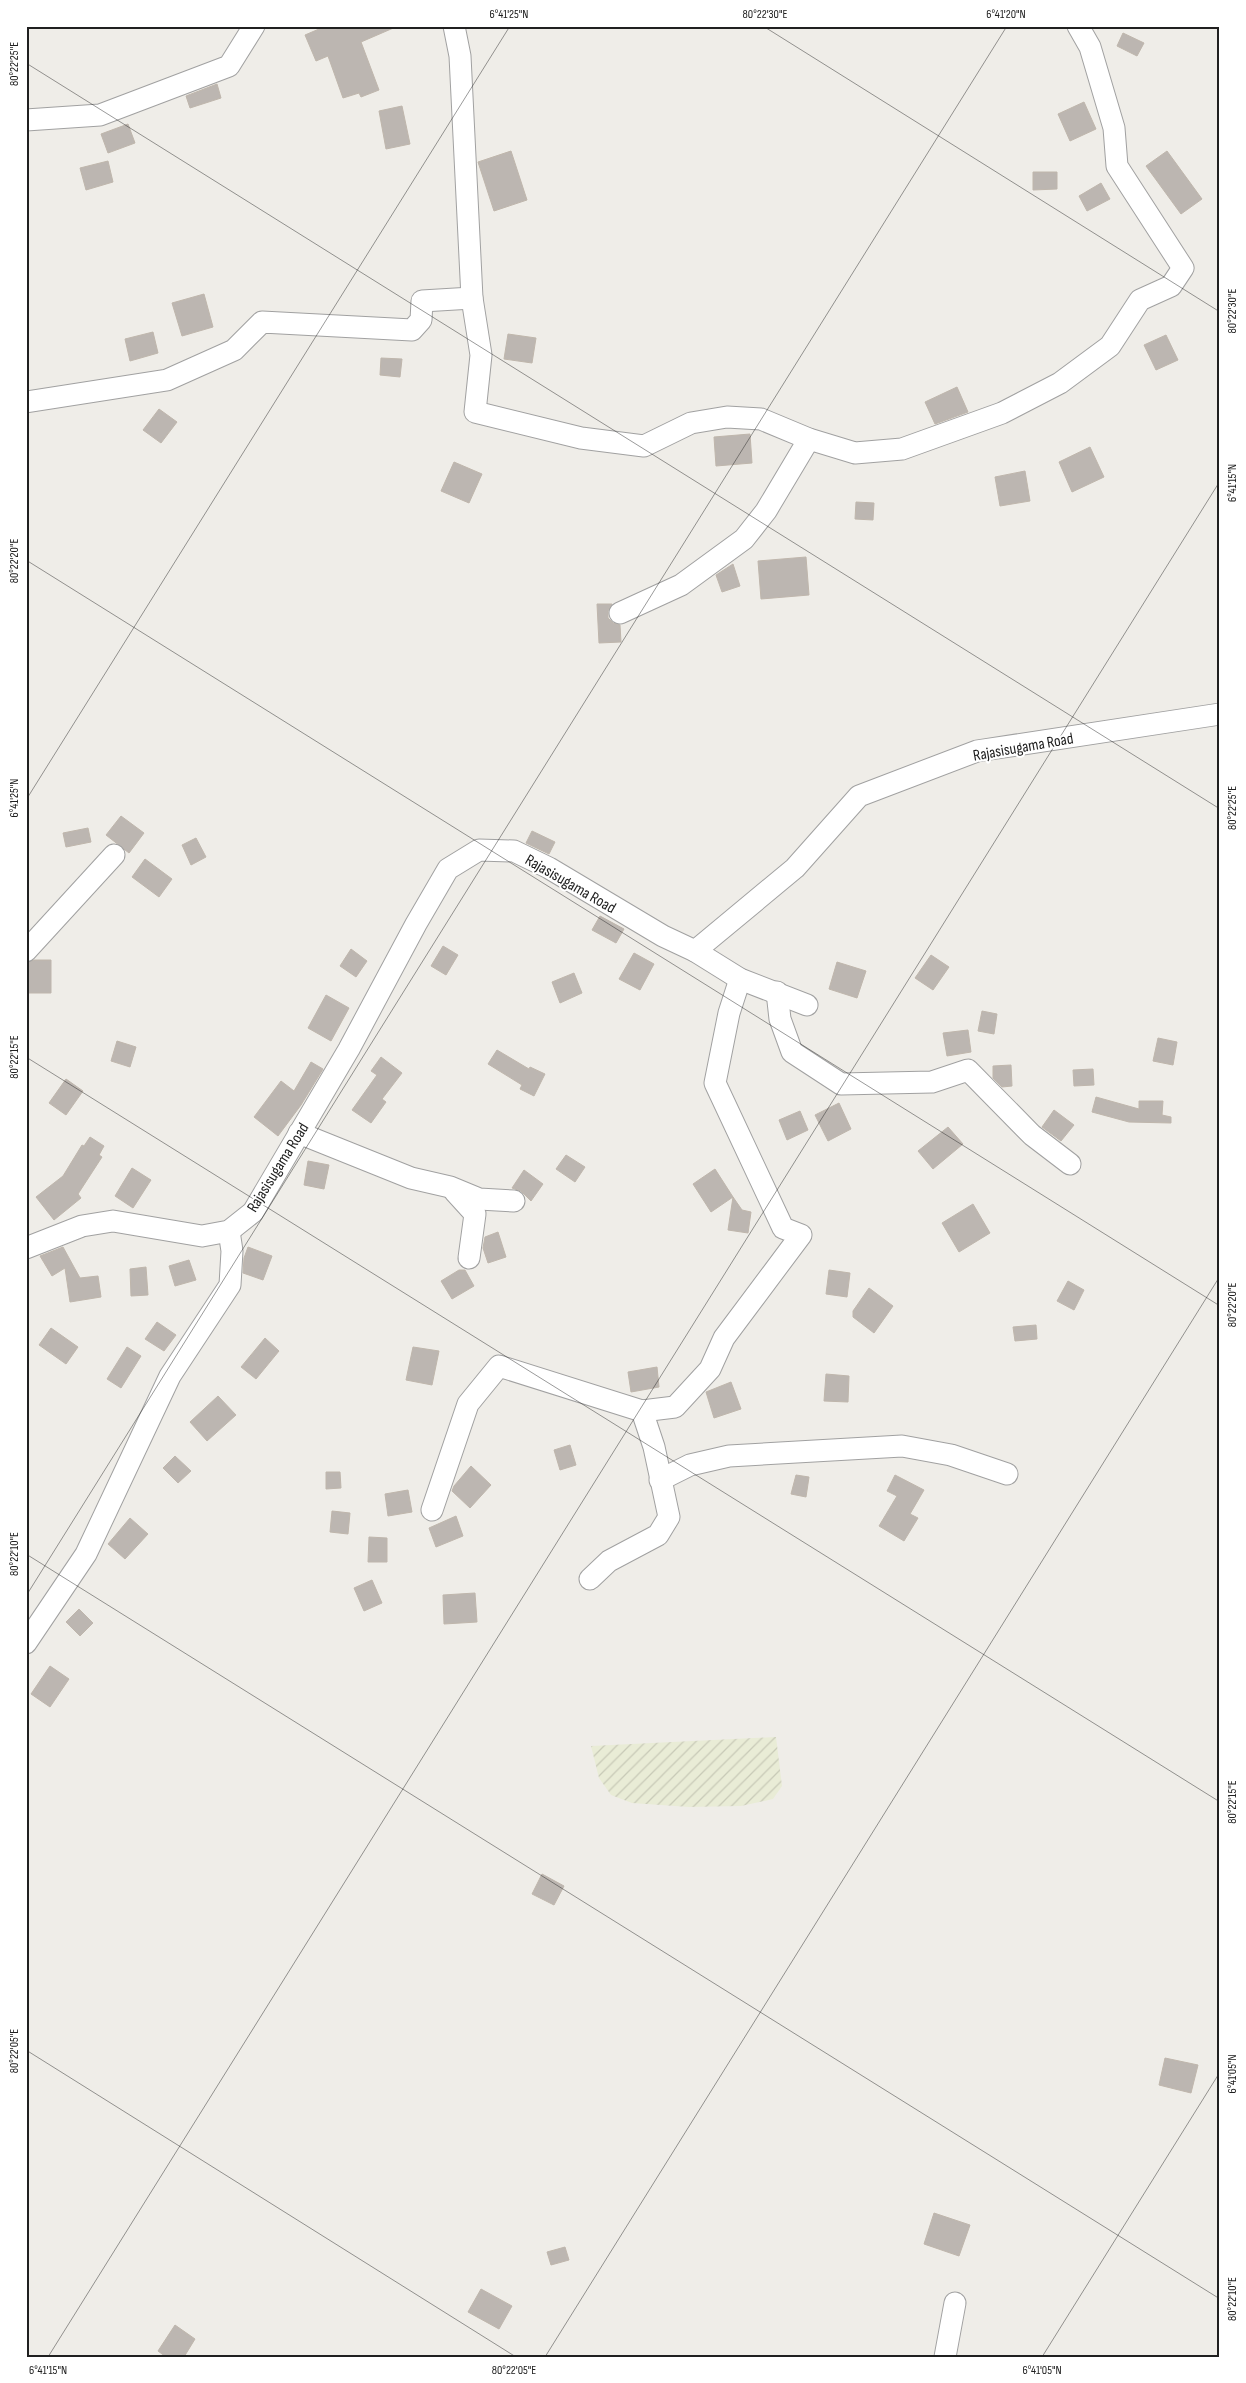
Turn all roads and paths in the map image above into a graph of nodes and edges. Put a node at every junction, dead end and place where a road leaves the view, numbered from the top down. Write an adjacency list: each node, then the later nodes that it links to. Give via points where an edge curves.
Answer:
1 (254, 26): 4 (street, via 229,66 100,115)
2 (454, 26): 5 (street, via 460,56)
3 (1078, 26): 7 (street, via 1090,46 1114,128 1117,166 1183,268 1171,286 1140,300 1110,346 1060,383 1002,413 902,449 855,453)
4 (26, 120)
5 (472, 298): 6 (street, via 422,302 421,320 412,330 262,322 234,350 167,380); 7 (street, via 481,355 475,412 582,438 644,446 691,423 727,416 761,419)
6 (26, 402)
7 (809, 439): 8 (street)
8 (766, 511): 9 (street); 10 (street, via 744,538 681,584)
9 (764, 536)
10 (620, 614)
11 (1220, 714): 14 (street, Rajasisugama Road, via 977,751 859,796 796,868)
12 (114, 855): 13 (street)
13 (26, 951)
14 (695, 951): 15 (street); 18 (street, Rajasisugama Road, via 514,851 479,850 448,869)
15 (740, 979): 16 (street); 25 (street, via 729,1013 715,1084 783,1228 801,1235 724,1338 710,1369 675,1407)
16 (777, 992): 17 (street); 19 (street, via 780,1019 792,1052 841,1084 932,1082 968,1070 1032,1134)
17 (807, 1005)
18 (299, 1133): 20 (street, via 411,1178); 22 (street, Rajasisugama Road, via 252,1212)
19 (1070, 1164)
20 (450, 1187): 21 (street, via 479,1199); 24 (street, via 475,1214)
21 (514, 1200)
22 (229, 1231): 23 (street, Rajasisugama Road, via 202,1236 113,1221 82,1226); 30 (street, via 232,1252 230,1285 170,1376 86,1554)
23 (26, 1248)
24 (469, 1258)
25 (642, 1411): 27 (street, via 654,1447); 28 (street, via 499,1366 468,1404)
26 (1007, 1474): 27 (street, via 951,1455 902,1446 729,1456 690,1465)
27 (660, 1480): 29 (street, via 669,1517 658,1535 609,1560)
28 (432, 1510)
29 (590, 1578)
30 (26, 1643)
31 (955, 2303): 32 (street)
32 (945, 2357)

